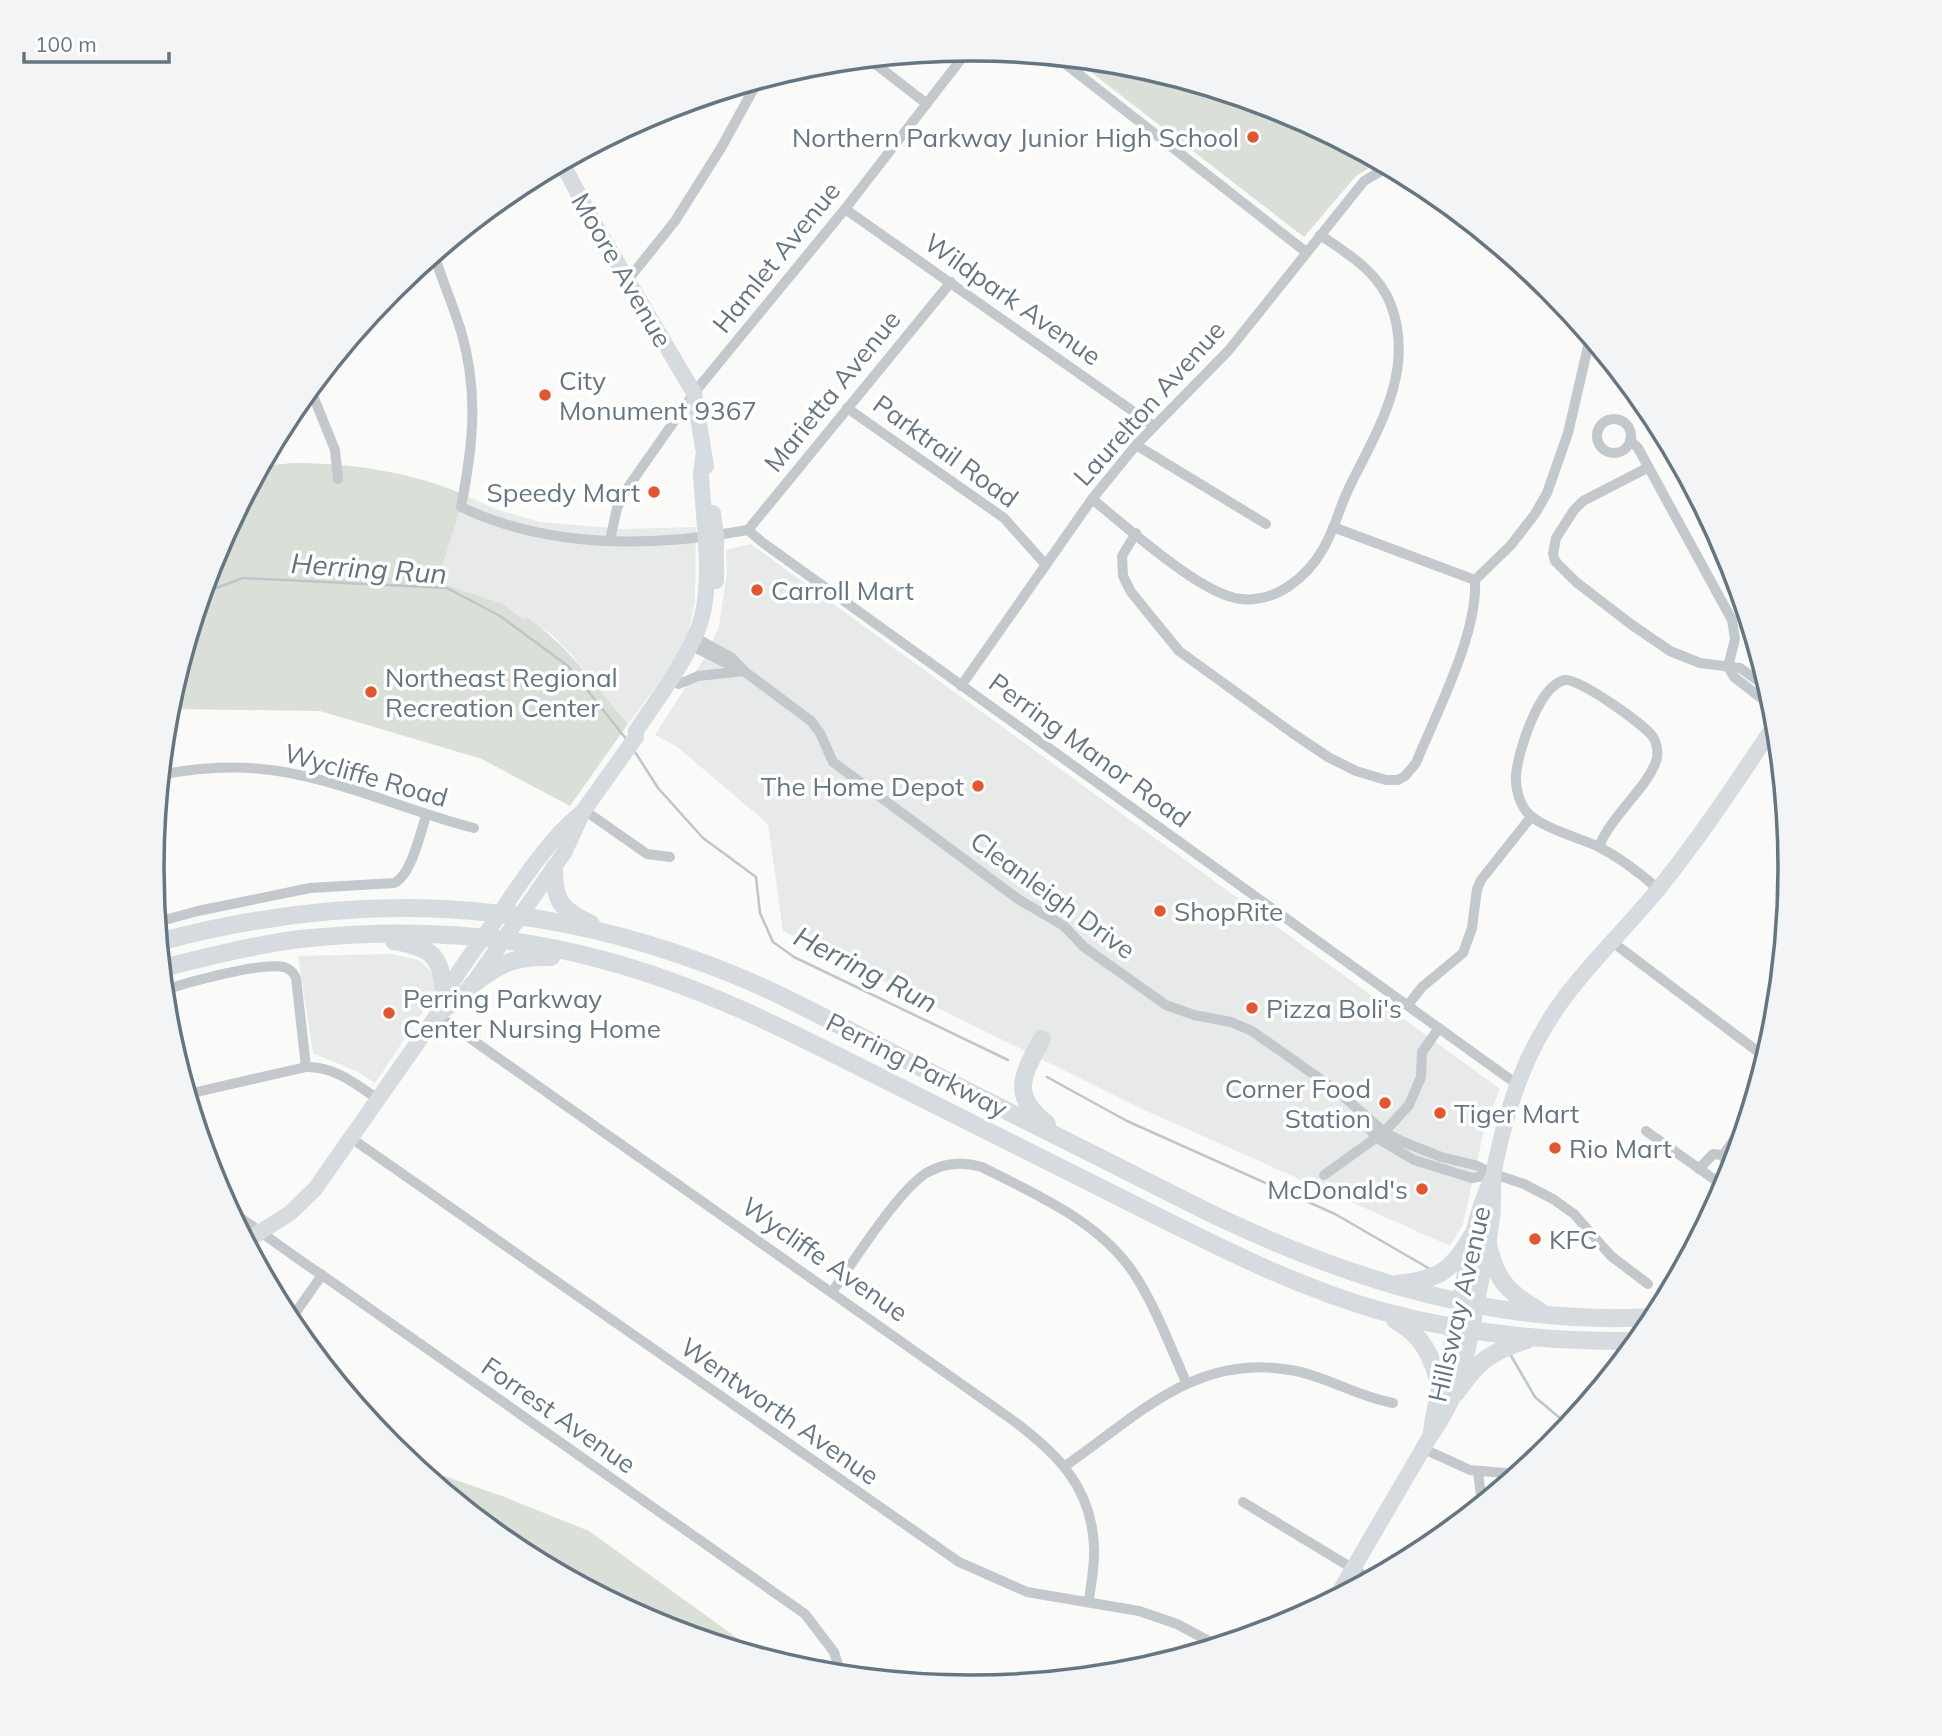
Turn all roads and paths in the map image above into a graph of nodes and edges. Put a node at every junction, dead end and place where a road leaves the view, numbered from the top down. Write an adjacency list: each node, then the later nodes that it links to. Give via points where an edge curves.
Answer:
1 (960, 61): 5 (street, Hamlet Avenue)
2 (879, 67): 5 (street)
3 (1070, 67): 10 (street)
4 (752, 92): 12 (street, via 676,222)
5 (927, 104): 8 (street, Hamlet Avenue)
6 (566, 170): 12 (street, Moore Avenue)
7 (1379, 172): 9 (street, Laurelton Avenue, via 1364,181)
8 (845, 209): 13 (street, Wildpark Avenue); 15 (street, Hamlet Avenue)
9 (1320, 235): 10 (street, Laurelton Avenue); 25 (street, via 1378,281 1391,306 1398,336 1396,376 1387,412)
10 (1306, 252): 18 (street, Laurelton Avenue, via 1228,350)
11 (438, 262): 29 (street, via 462,334 474,400 471,456 461,507 527,530)
12 (628, 281): 15 (street, Moore Avenue)
13 (951, 282): 17 (street, Marietta Avenue); 18 (street, Wildpark Avenue)
14 (1588, 348): 31 (street, via 1568,433 1547,492 1511,545)
15 (694, 393): 28 (street, Moore Avenue); 29 (street, Hamlet Avenue, via 626,490)
16 (315, 400): 22 (street, via 335,450)
17 (847, 408): 26 (street, Marietta Avenue); 30 (street, Parktrail Road, via 996,512)
18 (1154, 426): 20 (street, Laurelton Avenue)
19 (1630, 440): 21 (street)
20 (1136, 445): 23 (street, Laurelton Avenue); 24 (street)
21 (1647, 468): 33 (street, via 1732,620 1735,639); 33 (street, via 1574,510 1556,538 1555,561 1576,582 1670,651 1700,663)
22 (338, 479)
23 (1092, 499): 27 (street); 30 (street, Laurelton Avenue)
24 (1266, 524)
25 (1333, 527): 27 (street, via 1323,549 1299,579 1255,599 1215,592); 31 (street)
26 (748, 530): 28 (street); 37 (street, Perring Manor Road)
27 (1136, 533): 31 (street, via 1122,556 1123,576 1179,651 1328,757 1386,780 1398,780 1416,763 1470,626)
28 (710, 536): 29 (street, via 654,542); 32 (street, Moore Avenue, via 705,603)
29 (610, 540)
30 (1045, 564): 37 (street, Laurelton Avenue)
31 (1475, 580)
32 (696, 643): 34 (street, Cleanleigh Drive, via 728,666); 36 (street); 39 (street)
33 (1728, 667): 35 (street, via 1740,668); 38 (street)
34 (744, 671): 36 (street, via 698,676); 74 (street, Cleanleigh Drive, via 811,721 833,762 1018,899 1064,926 1084,947 1166,1005 1252,1031 1352,1102)
35 (1754, 678)
36 (680, 684): 39 (street)
37 (961, 686): 64 (street, Perring Manor Road)
38 (1759, 696)
39 (636, 737): 42 (street)
40 (1768, 748): 49 (street, Hillsway Avenue)
41 (170, 774): 43 (street, Wycliffe Road, via 214,768 280,771)
42 (584, 810): 47 (street, via 647,854); 48 (street); 50 (street, via 548,846)
43 (426, 816): 45 (street, Wycliffe Road); 52 (street, via 407,872 394,883 310,888)
44 (1531, 817): 46 (street); 46 (street, via 1516,783 1519,762 1546,691 1561,682 1575,681 1641,726 1657,746 1649,774); 64 (street, via 1481,880 1463,953)
45 (474, 828)
46 (1599, 848): 49 (street)
47 (670, 857)
48 (554, 867): 51 (street); 58 (main road, via 555,893 565,909 590,924)
49 (1658, 889): 57 (street, Hillsway Avenue)
50 (499, 914): 51 (main road, Perring Parkway); 54 (street); 55 (main road, Perring Parkway, via 431,907 359,908 250,920)
51 (520, 916): 56 (street); 58 (main road, Perring Parkway)
52 (166, 920)
53 (359, 934): 54 (main road, Perring Parkway, via 427,933); 60 (main road, Perring Parkway, via 298,939); 63 (main road, via 429,952 441,968)
54 (482, 939): 56 (main road, Perring Parkway); 63 (street)
55 (168, 940)
56 (503, 941): 59 (main road, Perring Parkway); 61 (street)
57 (1611, 941): 68 (street); 70 (street, Hillsway Avenue, via 1563,998 1538,1038)
58 (653, 947): 76 (main road, Perring Parkway, via 775,994)
59 (601, 959): 61 (main road, via 516,959); 92 (main road, Perring Parkway, via 731,1003 1234,1254)
60 (170, 966)
61 (472, 985): 65 (street)
62 (173, 987): 69 (street, via 260,968 286,967 296,978)
63 (444, 993): 65 (street)
64 (1408, 1005): 66 (street, Perring Manor Road)
65 (437, 1015): 72 (street); 90 (street, Wycliffe Avenue)
66 (1439, 1028): 70 (street, Perring Manor Road); 74 (street, via 1422,1052 1421,1077 1409,1105)
67 (1042, 1039): 76 (main road, via 1024,1074 1023,1096 1039,1118)
68 (1756, 1050)
69 (306, 1066): 71 (street); 72 (street, via 335,1072)
70 (1518, 1085): 80 (street, Hillsway Avenue)
71 (196, 1092)
72 (379, 1100): 75 (street)
73 (1646, 1131): 79 (street)
74 (1381, 1135): 80 (street, Cleanleigh Drive); 81 (street)
75 (351, 1138): 84 (street, via 308,1197); 111 (street, Wentworth Avenue, via 958,1562 1027,1592)
76 (1075, 1145): 89 (main road, Perring Parkway, via 1271,1242)
77 (1726, 1149): 78 (street)
78 (1723, 1154): 79 (street, via 1713,1154)
79 (1699, 1169): 82 (street)
80 (1494, 1174): 86 (street, Hillsway Avenue, via 1494,1199); 88 (street, Cleanleigh Drive, via 1553,1199 1574,1214 1611,1256)
81 (1324, 1175)
82 (1715, 1180)
83 (245, 1221): 84 (street, Forrest Avenue)
84 (263, 1232): 85 (street); 87 (street, Forrest Avenue)
85 (254, 1237)
86 (1480, 1239): 89 (main road, via 1435,1276); 91 (street, Hillsway Avenue); 94 (main road, via 1499,1279 1521,1301)
87 (322, 1275): 93 (street); 113 (street, Forrest Avenue, via 805,1614)
88 (1648, 1284)
89 (1388, 1285): 91 (main road, Perring Parkway)
90 (832, 1292): 99 (street, via 915,1181 942,1166 970,1163 1080,1220 1116,1251 1136,1276); 103 (street, Wycliffe Avenue, via 1029,1432)
91 (1468, 1304): 94 (main road, Perring Parkway); 96 (street, Hillsway Avenue)
92 (1377, 1310): 96 (main road, Perring Parkway); 100 (main road, via 1416,1334)
93 (297, 1311)
94 (1549, 1316): 95 (main road, Perring Parkway)
95 (1641, 1317)
96 (1464, 1329): 97 (main road, Perring Parkway); 100 (street, Hillsway Avenue)
97 (1533, 1338): 98 (main road, Perring Parkway); 100 (main road, via 1486,1358)
98 (1624, 1341)
99 (1186, 1382): 101 (street, via 1236,1370 1279,1368); 103 (street)
100 (1448, 1390): 102 (street, Hillsway Avenue)
101 (1393, 1403)
102 (1427, 1442): 104 (street, via 1451,1463); 108 (street, Hillsway Avenue)
103 (1065, 1466): 111 (street, Wycliffe Avenue, via 1083,1497 1091,1524 1094,1547)
104 (1478, 1472): 105 (street); 106 (street)
105 (1505, 1473)
106 (1481, 1493)
107 (1243, 1502): 108 (street)
108 (1355, 1568): 109 (street); 110 (street, Hillsway Avenue)
109 (1362, 1573)
110 (1347, 1582)
111 (1089, 1601): 112 (street, Wentworth Avenue, via 1158,1617)
112 (1205, 1640)
113 (838, 1663)

